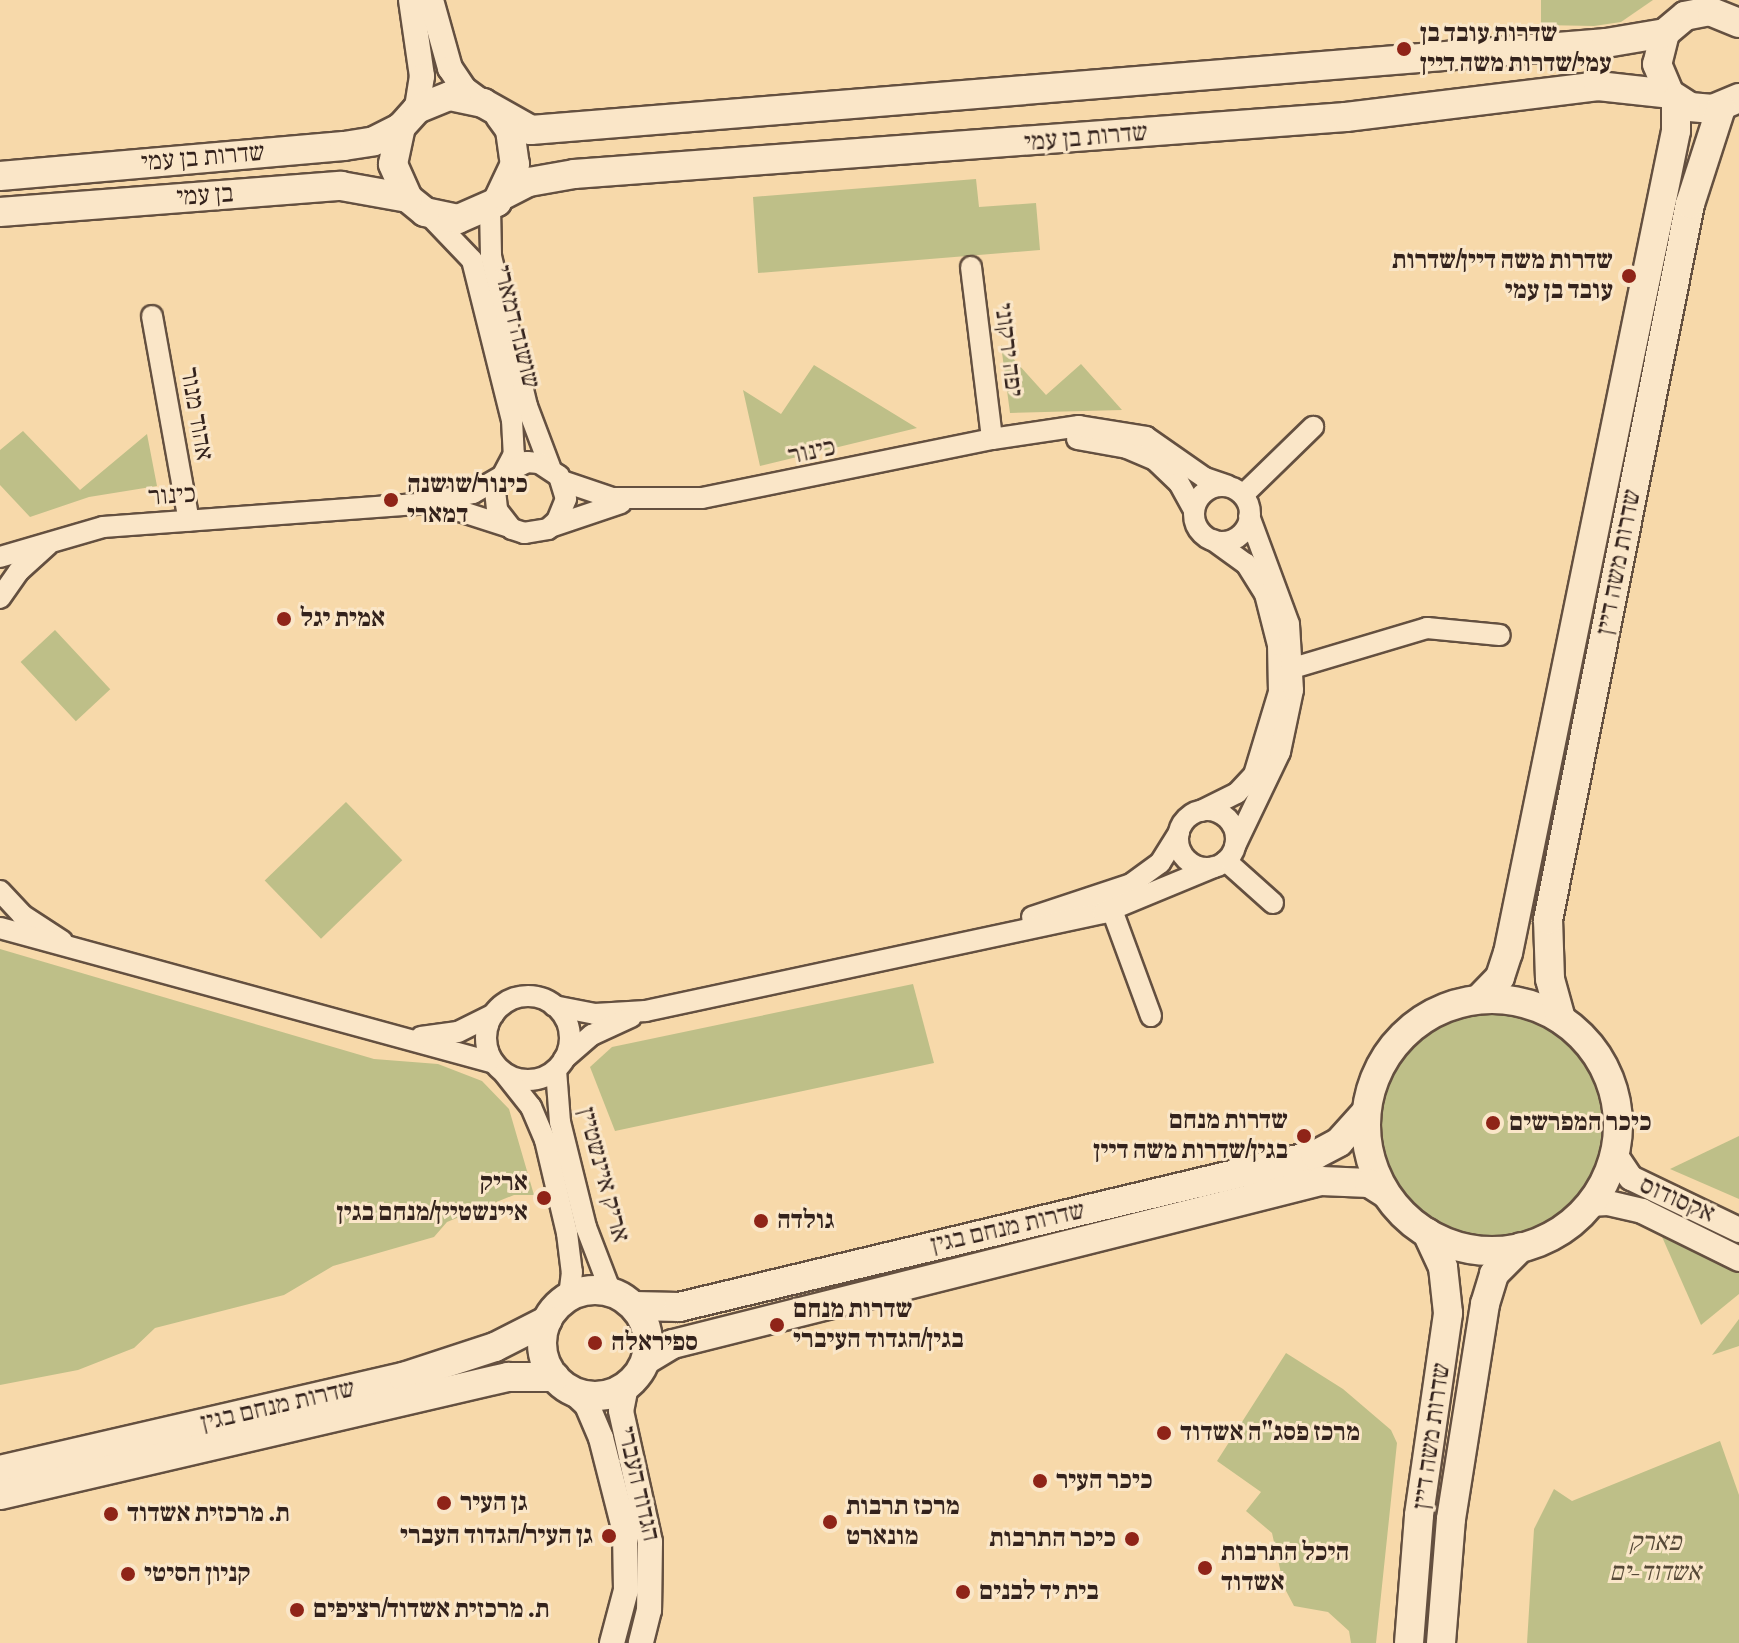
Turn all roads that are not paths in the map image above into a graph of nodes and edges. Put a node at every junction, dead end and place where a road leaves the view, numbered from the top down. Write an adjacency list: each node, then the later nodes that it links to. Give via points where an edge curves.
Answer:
1 (411, 0): 8 (street, via 422,76)
2 (431, 0): 7 (street, via 450,68 464,89)
3 (1735, 14): 4 (main road)
4 (1681, 16): 5 (main road, שדרות משה דיין, via 1657,64); 7 (main road, שדרות בן עמי, via 1575,46 589,126 531,130)
5 (1673, 97): 6 (main road, שדרות משה דיין, via 1698,109); 10 (main road, שדרות בן עמי, via 1598,86 1330,118 574,174 529,182); 43 (main road, שדרות משה דיין, via 1676,131 1508,953 1500,977)
6 (1730, 103): 48 (main road, שדרות משה דיין, via 1690,204 1548,920 1550,979)
7 (492, 110): 8 (main road, שדרות בן עמי, via 450,96); 10 (main road, via 515,155 511,181)
8 (409, 118): 9 (main road, שדרות בן עמי, via 374,141 344,146); 11 (main road, via 393,164)
9 (0, 176)
10 (496, 201): 11 (main road, שדרות בן עמי, via 458,219); 18 (street, שושנה דמארי, via 491,256 527,406)
11 (417, 205): 12 (main road, בן עמי, via 341,186); 17 (street, שושנה דמארי, via 463,245 480,283 512,420 514,454)
12 (0, 212)
13 (971, 267): 16 (street, יפה ירקוני)
14 (152, 316): 24 (street, אהוד מנור)
15 (1313, 427): 19 (street)
16 (995, 438): 19 (street, כינור, via 1055,427 1128,432); 20 (street, כינור, via 752,492); 22 (street, כינור, via 1078,439 1127,448 1169,472)
17 (504, 474): 18 (street, via 527,462); 21 (street, כינור, via 473,493); 26 (street, via 495,490 497,510)
18 (556, 474): 20 (street, כינור, via 595,495); 25 (street, via 564,511)
19 (1235, 491): 22 (street, via 1203,493); 23 (street)
20 (636, 499): 25 (street, כינור)
21 (427, 503): 24 (street, כינור); 26 (street, כינור, via 471,511)
22 (1194, 510): 28 (street, via 1198,528)
23 (1249, 516): 28 (street, via 1240,535); 33 (street, via 1282,599)
24 (189, 521): 27 (street, כינור)
25 (551, 527): 26 (street, via 536,533)
26 (512, 529)
27 (64, 535): 29 (street, כינור); 31 (street, via 19,571)
28 (1213, 540): 34 (street, via 1246,564 1265,594 1278,645 1279,692 1254,775 1237,793)
29 (0, 557)
30 (0, 588): 31 (street)
31 (0, 598)
32 (1500, 635): 33 (street, via 1427,628)
33 (1293, 668): 36 (street, via 1280,752)
34 (1201, 811): 35 (street, via 1189,816); 36 (street, via 1216,811 1231,822)
35 (1179, 832): 36 (street, via 1185,858 1201,867); 41 (street, via 1160,863 1131,884)
36 (1225, 858): 38 (street); 39 (street)
37 (0, 891): 42 (street, via 41,928)
38 (1273, 903)
39 (1112, 910): 41 (street); 47 (street)
40 (0, 928): 42 (street)
41 (937, 947): 45 (street)
42 (94, 957): 49 (street)
43 (1479, 999): 48 (main road, via 1522,1002); 52 (main road, via 1455,1004 1412,1027 1381,1065)
44 (554, 1006): 45 (street, via 595,1014); 46 (street, via 521,997); 50 (street, via 570,1034)
45 (646, 1011): 50 (street, via 592,1035)
46 (494, 1014): 49 (street, via 443,1036); 51 (street, via 486,1036)
47 (1151, 1016)
48 (1561, 1019): 53 (main road, via 1581,1035 1609,1078 1618,1128)
49 (378, 1034): 51 (street)
50 (560, 1064): 51 (street, via 531,1080); 61 (street, אריק איינשטיין, via 560,1122 586,1227)
51 (499, 1068): 60 (street, אריק איינשטיין, via 531,1107 548,1150 567,1233)
52 (1366, 1112): 54 (main road, via 1370,1154); 61 (main road, שדרות מנחם בגין, via 1339,1142 1315,1155 679,1307)
53 (1614, 1153): 55 (main road); 56 (street, אקסודוס, via 1631,1178)
54 (1385, 1193): 57 (main road); 63 (main road, שדרות מנחם בגין, via 1361,1182 1321,1181 673,1344)
55 (1589, 1204): 58 (main road, via 1570,1223); 59 (street, אקסודוס, via 1642,1211)
56 (1739, 1230)
57 (1427, 1233): 58 (main road, via 1457,1246 1489,1251); 70 (main road, שדרות משה דיין, via 1443,1267 1448,1313 1419,1515)
58 (1521, 1247): 71 (main road, שדרות משה דיין, via 1494,1274 1485,1304 1451,1519)
59 (1739, 1259)
60 (569, 1297): 61 (main road, via 589,1290); 62 (main road)
61 (623, 1299): 63 (main road, via 647,1331)
62 (548, 1320): 64 (main road, via 543,1350); 66 (main road, שדרות מנחם בגין, via 495,1347 403,1377)
63 (646, 1360): 65 (main road)
64 (564, 1384): 65 (main road, via 600,1396); 67 (main road, שדרות מנחם בגין, via 508,1377); 68 (street, הגדוד העברי, via 587,1405 601,1438 625,1532 626,1590)
65 (626, 1386): 69 (street, הגדוד העברי, via 621,1411 650,1542 649,1610)
66 (0, 1470)
67 (0, 1495)
68 (612, 1643)
69 (641, 1643)
70 (1409, 1643)
71 (1441, 1643)

